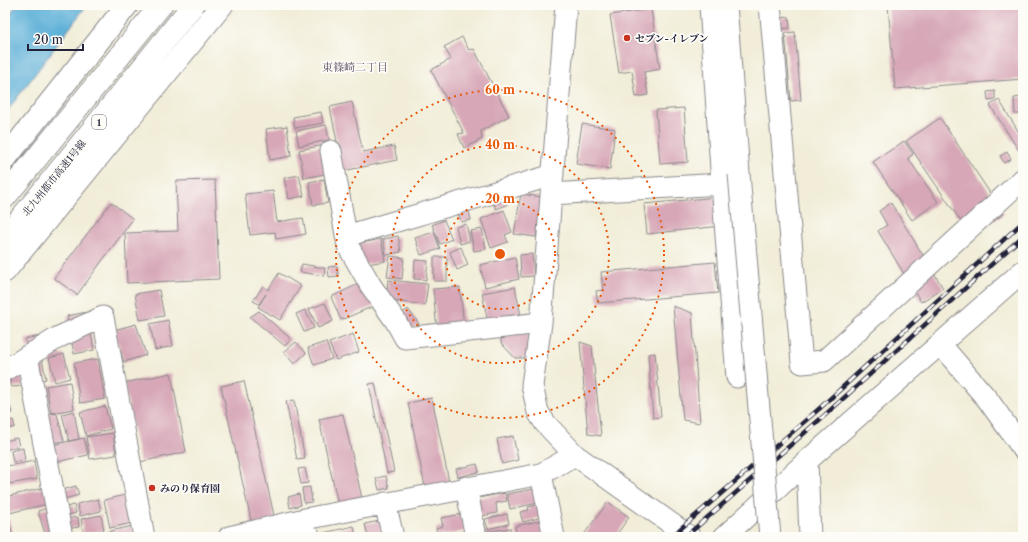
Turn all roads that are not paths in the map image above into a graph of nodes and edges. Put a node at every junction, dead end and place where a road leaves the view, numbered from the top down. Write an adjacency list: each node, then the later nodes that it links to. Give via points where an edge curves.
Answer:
1 (126, 5): 10 (highway)
2 (161, 5): 14 (highway)
3 (192, 5): 16 (highway, 北九州都市高速1号線 / 1)
4 (222, 5): 17 (highway)
5 (566, 5): 13 (street)
6 (710, 5): 11 (street)
7 (726, 5): 11 (street)
8 (770, 5): 12 (street, via 802,363 824,361)
9 (331, 151): 15 (street)
10 (5, 159)
11 (731, 179): 13 (street); 23 (street); 39 (street, bridge)
12 (1023, 179)
13 (552, 185): 15 (street); 19 (street)
14 (5, 197)
15 (346, 236): 19 (street, via 348,246 371,286 405,338)
16 (5, 238)
17 (5, 271)
18 (1023, 271): 20 (street)
19 (541, 323): 25 (street, via 532,385 538,412)
20 (940, 345): 24 (street, via 988,400); 26 (street)
21 (27, 356): 22 (street); 31 (street); 32 (street, via 103,316)
22 (5, 370)
23 (737, 377)
24 (1023, 449)
25 (575, 455): 27 (street); 37 (street)
26 (806, 461): 38 (street); 40 (street)
27 (541, 474): 28 (street); 36 (street)
28 (466, 487): 29 (street); 35 (street)
29 (385, 503): 30 (street); 34 (street)
30 (307, 528): 33 (street)
31 (62, 537)
32 (144, 537)
33 (229, 537)
34 (393, 537)
35 (476, 537)
36 (554, 537)
37 (690, 537)
38 (724, 537)
39 (770, 537)
40 (810, 537)

